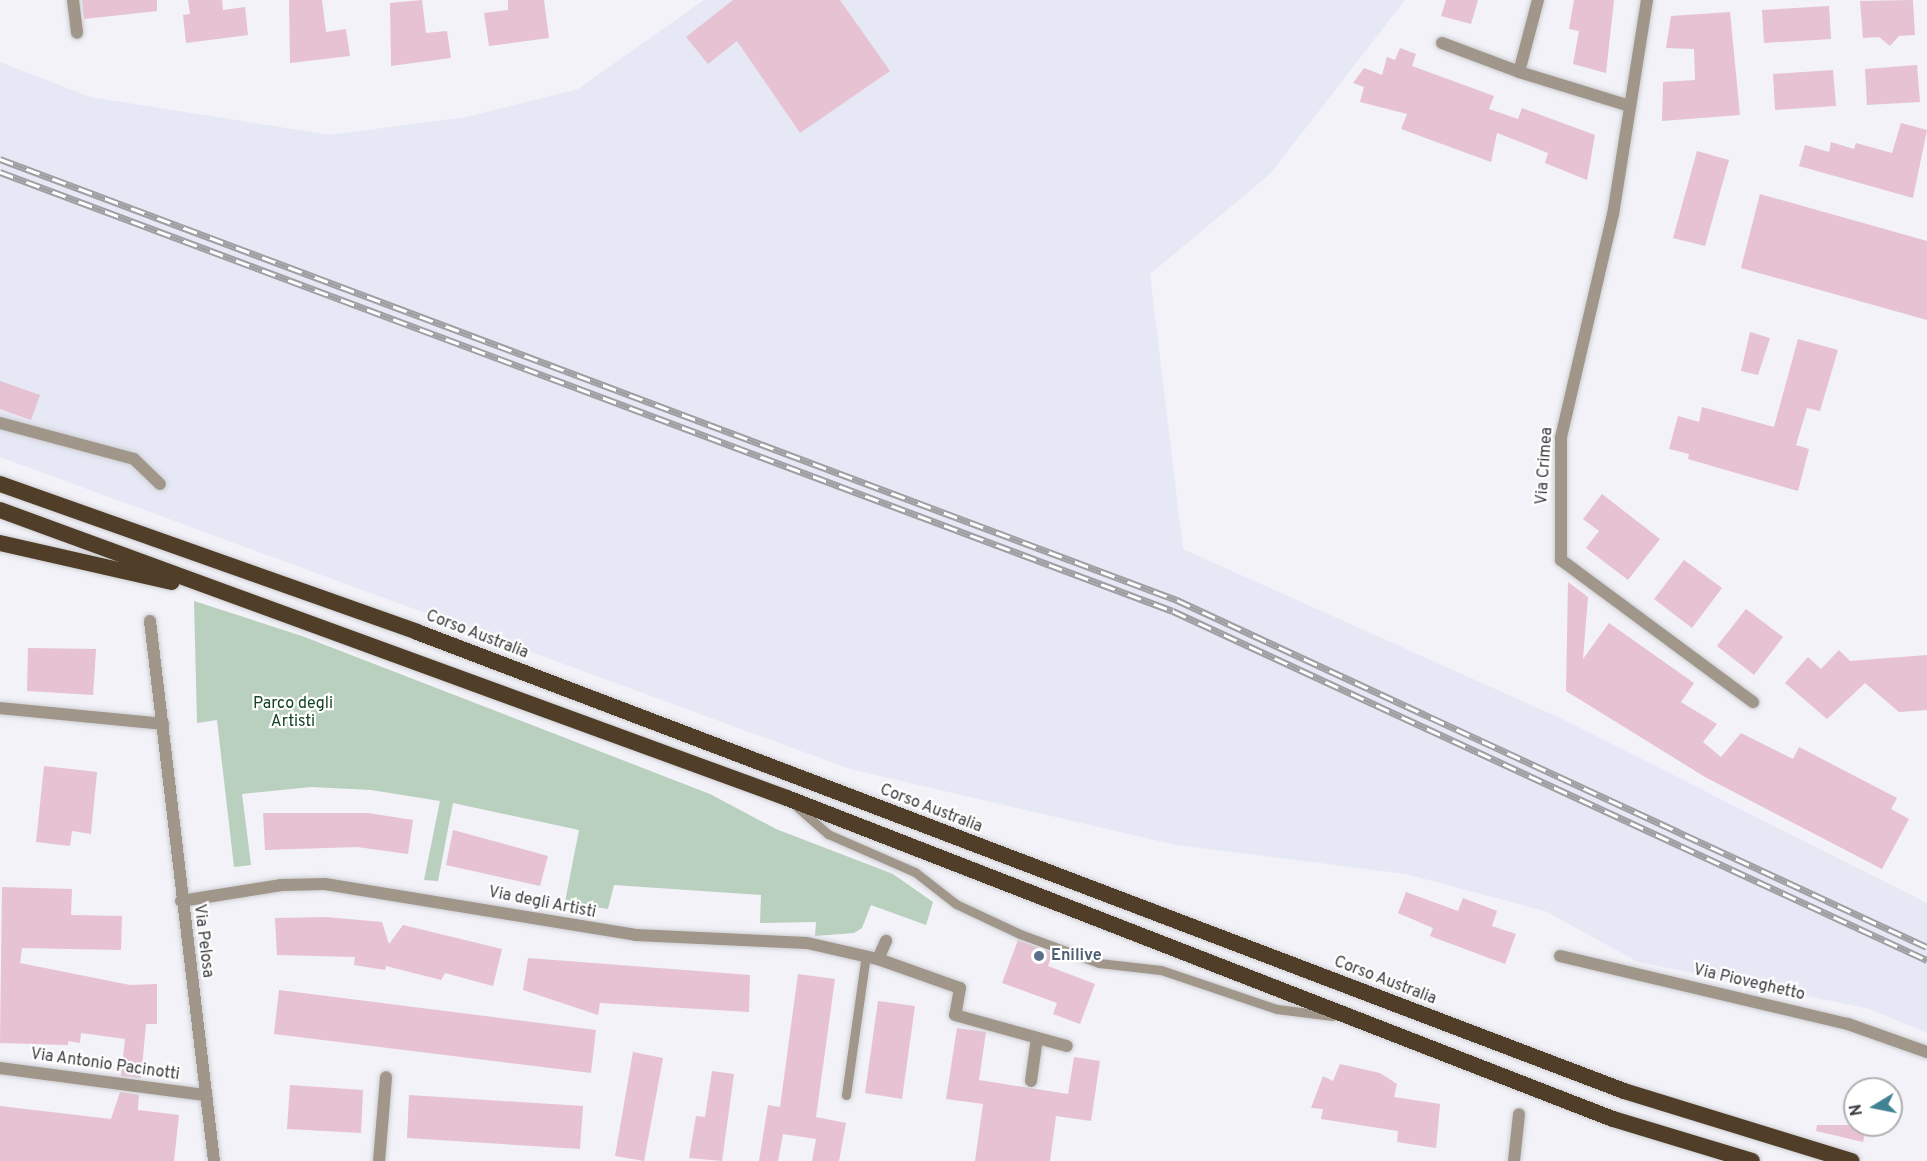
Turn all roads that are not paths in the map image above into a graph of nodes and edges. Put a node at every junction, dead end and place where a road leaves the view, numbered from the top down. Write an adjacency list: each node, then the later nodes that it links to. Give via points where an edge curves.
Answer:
1 (72, 0): 4 (street)
2 (1538, 0): 6 (street)
3 (1647, 0): 7 (street, Via Crimea)
4 (77, 33)
5 (1442, 43): 6 (street)
6 (1519, 72): 7 (street)
7 (1630, 106): 15 (street, Via Crimea, via 1613,214 1561,438 1561,560)
8 (0, 423): 10 (street, via 135,459)
9 (0, 484): 37 (highway, Corso Australia, via 417,632 1624,1091)
10 (160, 484)
11 (0, 510): 13 (highway)
12 (0, 543): 13 (highway)
13 (248, 601): 18 (highway)
14 (150, 621): 17 (street, Via Pelosa)
15 (1753, 702)
16 (0, 708): 17 (street)
17 (163, 724): 19 (street, Via Pelosa)
18 (787, 798): 23 (highway); 23 (lane, via 828,834 915,872 956,904 1020,934 1099,963 1161,970 1276,1009)
19 (181, 901): 22 (street, Via degli Artisti, via 282,885 324,884 426,897 570,927 807,943); 30 (street, Via Pelosa)
20 (886, 941): 22 (street)
21 (1560, 956): 26 (street, Via Pioveghetto, via 1848,1024)
22 (872, 957): 24 (street, Via degli Artisti, via 960,988 956,1015); 31 (lane)
23 (1349, 1018): 36 (highway, via 1613,1119)
24 (1037, 1038): 25 (street); 29 (street)
25 (1067, 1046)
26 (1927, 1052)
27 (0, 1068): 30 (street, Via Antonio Pacinotti)
28 (386, 1077): 34 (street)
29 (1031, 1081)
30 (206, 1095): 33 (street, Via Pelosa)
31 (846, 1095)
32 (1519, 1114): 35 (street)
33 (214, 1161)
34 (379, 1161)
35 (1514, 1161)
36 (1752, 1161)
37 (1851, 1161)

